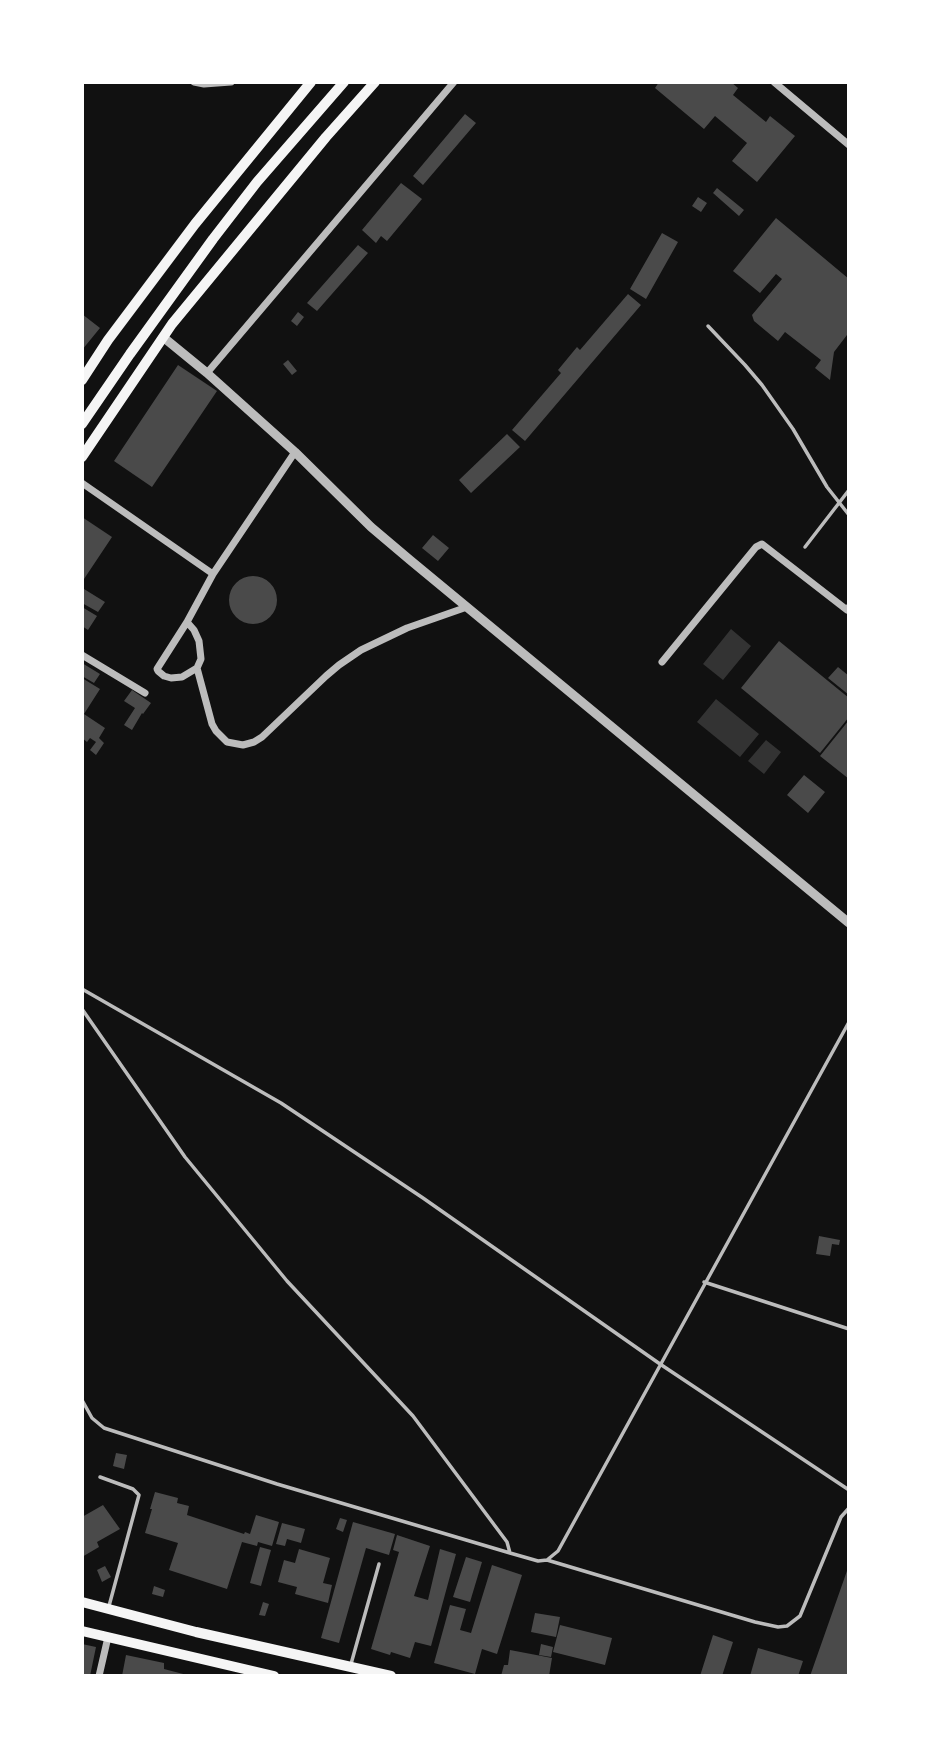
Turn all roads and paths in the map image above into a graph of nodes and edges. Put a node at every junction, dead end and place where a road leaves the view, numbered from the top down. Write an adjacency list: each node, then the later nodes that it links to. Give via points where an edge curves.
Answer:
1 (194, 82): 2 (street)
2 (231, 82)
3 (311, 82): 12 (main road, via 195,224)
4 (344, 82): 13 (main road, via 213,239)
5 (375, 82): 10 (main road)
6 (454, 82): 11 (street)
7 (774, 82): 8 (street)
8 (849, 145)
9 (708, 326): 18 (lane, via 778,407)
10 (163, 337): 11 (street); 15 (main road)
11 (207, 373): 14 (street)
12 (82, 380)
13 (82, 424)
14 (295, 452): 21 (street); 22 (street, via 372,527)
15 (82, 457)
16 (82, 483): 21 (street)
17 (849, 490): 18 (lane)
18 (839, 503): 19 (lane); 20 (lane)
19 (849, 514)
20 (805, 547)
21 (213, 574): 24 (street)
22 (467, 607): 27 (street, via 361,650 326,676 262,737 243,746 216,732); 29 (street)
23 (848, 609): 26 (street, via 762,544)
24 (187, 622): 27 (street, via 200,641); 27 (street, via 157,668 171,678)
25 (82, 655): 28 (street)
26 (662, 662)
27 (197, 668)
28 (145, 693)
29 (849, 923)
30 (82, 989): 35 (lane, via 281,1103)
31 (82, 1009): 40 (lane, via 185,1157 287,1281 414,1416 508,1542)
32 (849, 1022): 33 (lane)
33 (704, 1282): 34 (lane); 35 (lane)
34 (849, 1329)
35 (660, 1364): 38 (lane); 41 (lane, via 558,1551)
36 (82, 1400): 40 (lane, via 104,1428)
37 (100, 1477): 44 (lane, via 139,1495)
38 (849, 1490)
39 (849, 1508): 41 (lane, via 841,1517 800,1616 788,1626 755,1622)
40 (510, 1553): 41 (lane)
41 (547, 1560)
42 (379, 1564): 47 (lane)
43 (82, 1602): 44 (main road)
44 (108, 1608): 47 (main road)
45 (82, 1631): 46 (main road)
46 (108, 1637): 48 (street); 49 (main road)
47 (351, 1666): 50 (main road)
48 (99, 1676)
49 (274, 1676)
50 (391, 1676)

